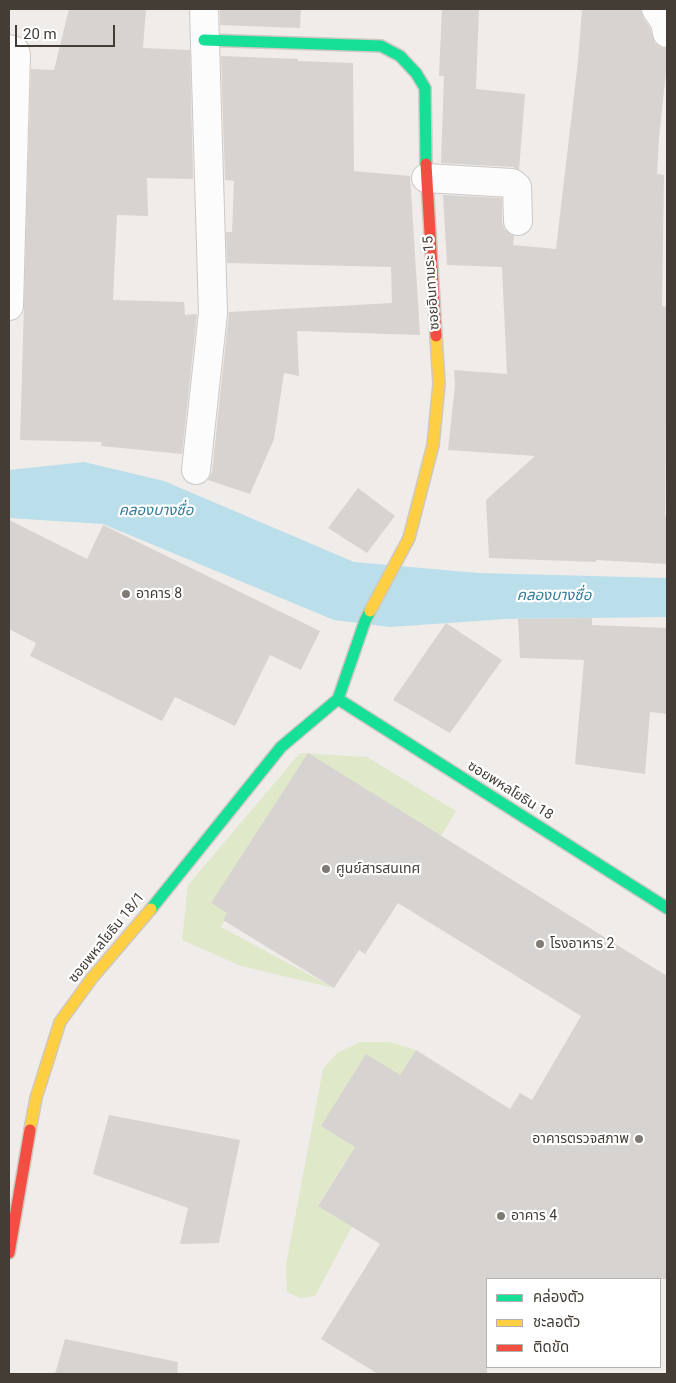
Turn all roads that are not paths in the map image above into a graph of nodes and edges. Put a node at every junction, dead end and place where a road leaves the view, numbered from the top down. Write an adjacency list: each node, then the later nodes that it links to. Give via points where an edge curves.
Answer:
1 (204, 9): 4 (street)
2 (656, 9): 3 (street, via 665,22)
3 (667, 33)
4 (204, 40): 6 (street, ซอยอินทามระ 15, via 381,46 400,56 425,88); 9 (street, via 212,313)
5 (9, 49): 8 (street, via 16,55)
6 (426, 178): 7 (street, via 499,181 516,185); 10 (street, ซอยอินทามระ 15, via 439,384 433,445 409,538 366,621)
7 (518, 222)
8 (9, 306)
9 (196, 470)
10 (338, 699): 11 (street, ซอยพหลโยธิน 18); 12 (street, ซอยพหลโยธิน 18/1, via 281,747 92,978 60,1022 36,1098)
11 (667, 908)
12 (9, 1253)

